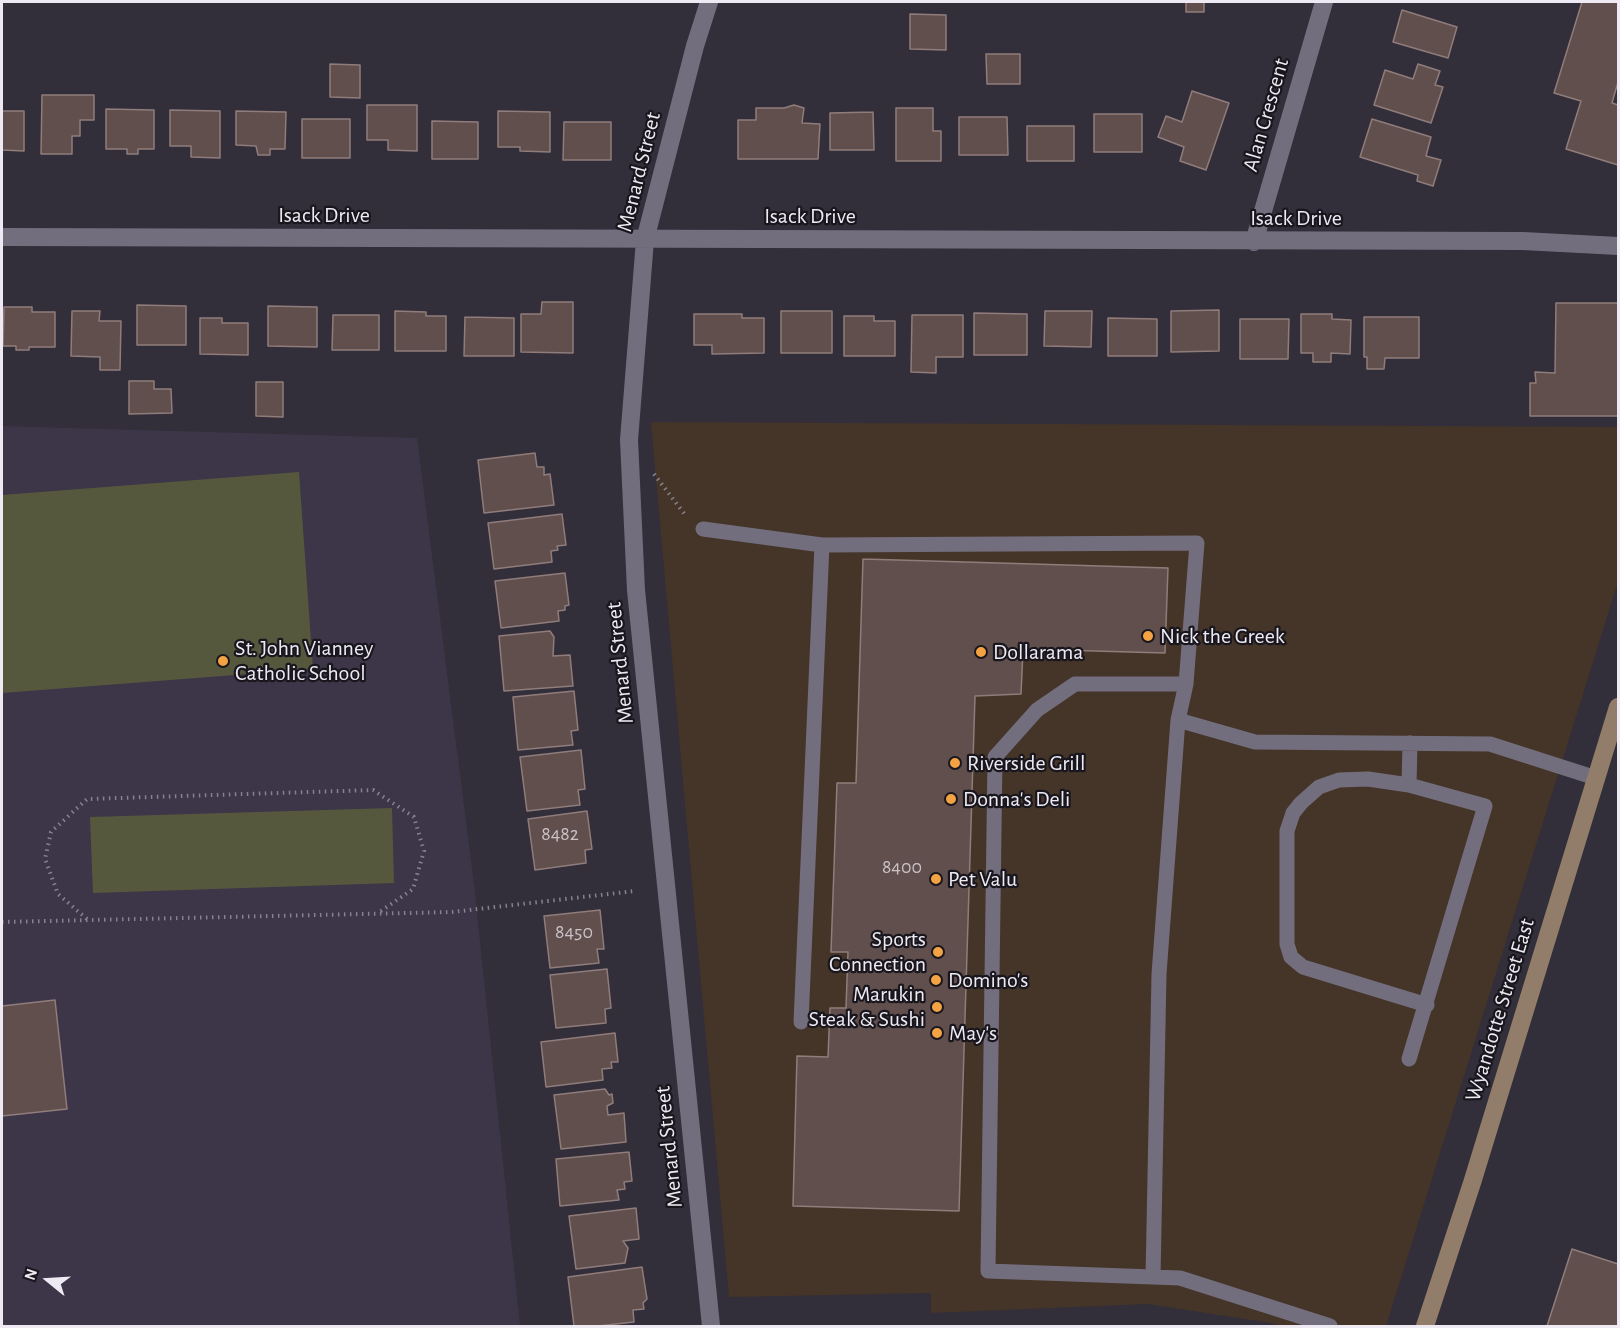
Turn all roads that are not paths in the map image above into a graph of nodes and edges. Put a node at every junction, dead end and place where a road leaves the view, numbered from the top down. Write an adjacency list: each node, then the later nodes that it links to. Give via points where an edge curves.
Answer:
1 (709, 2): 4 (street, Menard Street)
2 (1324, 2): 5 (street, Alan Crescent)
3 (2, 237): 4 (street, Isack Drive)
4 (645, 240): 5 (street, Isack Drive); 19 (street, Menard Street, via 629,440 636,590)
5 (1254, 242): 6 (street, Isack Drive, via 1523,241)
6 (1618, 246)
7 (703, 530): 8 (lane)
8 (822, 545): 9 (lane, via 1197,543); 16 (lane)
9 (1186, 684): 11 (lane); 18 (lane, via 1076,684 1037,710 995,757 988,1271)
10 (1618, 707): 13 (street, Wyandotte Street East)
11 (1178, 720): 12 (lane, via 1255,742); 18 (lane, via 1160,974)
12 (1410, 743): 13 (lane, via 1490,744); 14 (lane)
13 (1596, 778): 21 (street, Wyandotte Street East)
14 (1408, 784): 15 (lane, via 1485,806); 15 (lane, via 1340,780 1319,787 1293,813 1287,831 1287,944 1291,957 1303,967)
15 (1427, 1005): 17 (lane)
16 (801, 1022)
17 (1410, 1059)
18 (1153, 1277): 20 (lane, via 1180,1278)
19 (711, 1326)
20 (1330, 1326)
21 (1425, 1326)

